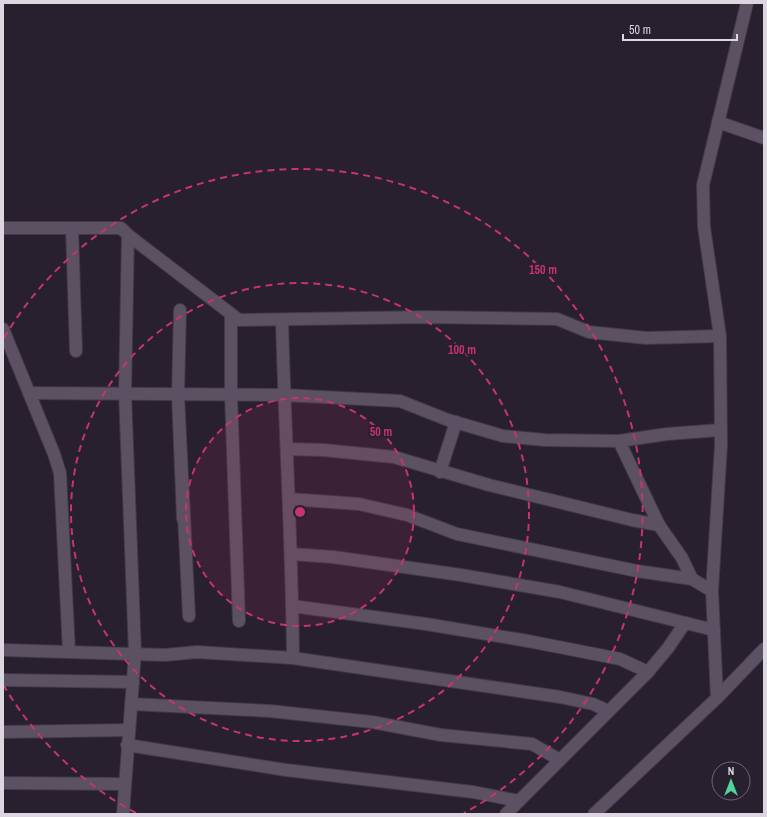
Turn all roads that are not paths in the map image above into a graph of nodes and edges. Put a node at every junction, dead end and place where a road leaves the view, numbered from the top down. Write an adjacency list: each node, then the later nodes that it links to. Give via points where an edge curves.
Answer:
1 (747, 3): 2 (street)
2 (718, 122): 3 (street); 11 (street, via 703,185 704,227)
3 (764, 138)
4 (3, 228): 5 (street)
5 (72, 228): 6 (street, via 120,228); 12 (street)
6 (128, 235): 8 (street); 14 (street)
7 (180, 310): 15 (street)
8 (231, 315): 9 (street, via 239,320); 16 (street)
9 (282, 321): 11 (street, via 557,319 589,332 646,338); 17 (street)
10 (3, 330): 13 (street)
11 (720, 336): 19 (street)
12 (76, 351)
13 (29, 393): 14 (street); 36 (street, via 60,473)
14 (124, 393): 15 (street); 37 (street)
15 (178, 395): 16 (street); 24 (street); 30 (street)
16 (231, 395): 17 (street); 31 (street)
17 (284, 395): 18 (street, via 400,401); 21 (street)
18 (456, 422): 20 (street, via 503,436 544,440); 22 (street)
19 (720, 430): 20 (street); 28 (street)
20 (620, 441): 25 (street)
21 (287, 449): 22 (street, via 394,457); 23 (street)
22 (440, 472): 25 (street)
23 (289, 499): 26 (street); 27 (street, via 360,504 407,515 457,534 637,571)
24 (183, 519)
25 (659, 525): 27 (street, via 682,558)
26 (292, 554): 29 (street); 32 (street, via 332,556 560,592)
27 (692, 578): 28 (street)
28 (712, 591): 33 (street)
29 (292, 606): 38 (street); 39 (street, via 426,624 535,643 620,659)
30 (189, 616)
31 (239, 620)
32 (685, 623): 33 (street); 39 (street)
33 (714, 630): 42 (street)
34 (764, 649): 42 (street)
35 (3, 650): 36 (street)
36 (69, 651): 37 (street)
37 (136, 653): 38 (street, via 166,655 197,652); 41 (street)
38 (293, 658): 44 (street, via 560,697 594,704)
39 (648, 672): 44 (street)
40 (3, 680): 41 (street)
41 (133, 682): 43 (street)
42 (717, 698): 54 (street)
43 (131, 704): 45 (street); 48 (street, via 270,711 372,722 441,735 532,744)
44 (608, 711): 48 (street)
45 (128, 730): 46 (street); 47 (street)
46 (3, 732)
47 (128, 746): 50 (street); 51 (street, via 286,770 473,792)
48 (560, 760): 51 (street)
49 (3, 782): 50 (street)
50 (125, 784): 52 (street)
51 (519, 801): 53 (street)
52 (123, 814)
53 (506, 814)
54 (594, 814)

